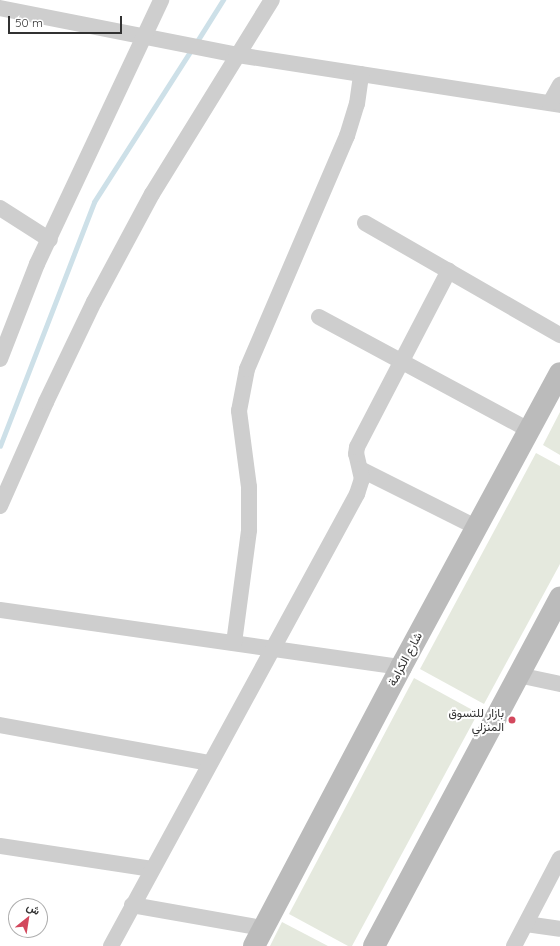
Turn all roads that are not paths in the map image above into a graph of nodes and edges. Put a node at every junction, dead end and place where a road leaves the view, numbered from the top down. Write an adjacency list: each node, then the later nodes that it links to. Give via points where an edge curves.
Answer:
1 (161, 0): 4 (street)
2 (272, 0): 5 (street)
3 (0, 8): 4 (street)
4 (146, 37): 5 (street); 11 (street)
5 (238, 55): 6 (street); 20 (street, via 152,194 94,302)
6 (361, 74): 8 (street); 24 (street, via 357,104 347,136 248,369 239,411 249,487 249,530)
7 (560, 84): 8 (street)
8 (555, 104)
9 (0, 208): 11 (street)
10 (365, 223): 12 (street)
11 (50, 240): 15 (street, via 37,264)
12 (449, 270): 14 (street); 16 (street)
13 (319, 317): 16 (street)
14 (560, 335)
15 (0, 359)
16 (402, 362): 18 (street); 19 (street, via 357,448 356,454)
17 (560, 373): 18 (street, شارع الكرامة)
18 (529, 430): 21 (street, شارع الكرامة)
19 (362, 470): 21 (street); 25 (street, via 357,494)
20 (0, 506)
21 (476, 527): 26 (street, شارع الكرامة)
22 (560, 597): 27 (street)
23 (0, 610): 24 (street)
24 (234, 643): 25 (street)
25 (272, 649): 26 (street); 30 (street)
26 (401, 667): 37 (street, شارع الكرامة)
27 (518, 675): 28 (street); 39 (street)
28 (560, 684)
29 (0, 725): 30 (street)
30 (209, 763): 33 (street)
31 (0, 846): 33 (street)
32 (560, 858): 35 (street)
33 (152, 869): 34 (street)
34 (132, 906): 37 (street); 38 (street)
35 (526, 924): 36 (street); 40 (street)
36 (560, 929)
37 (259, 937)
38 (111, 946)
39 (374, 946)
40 (514, 946)

